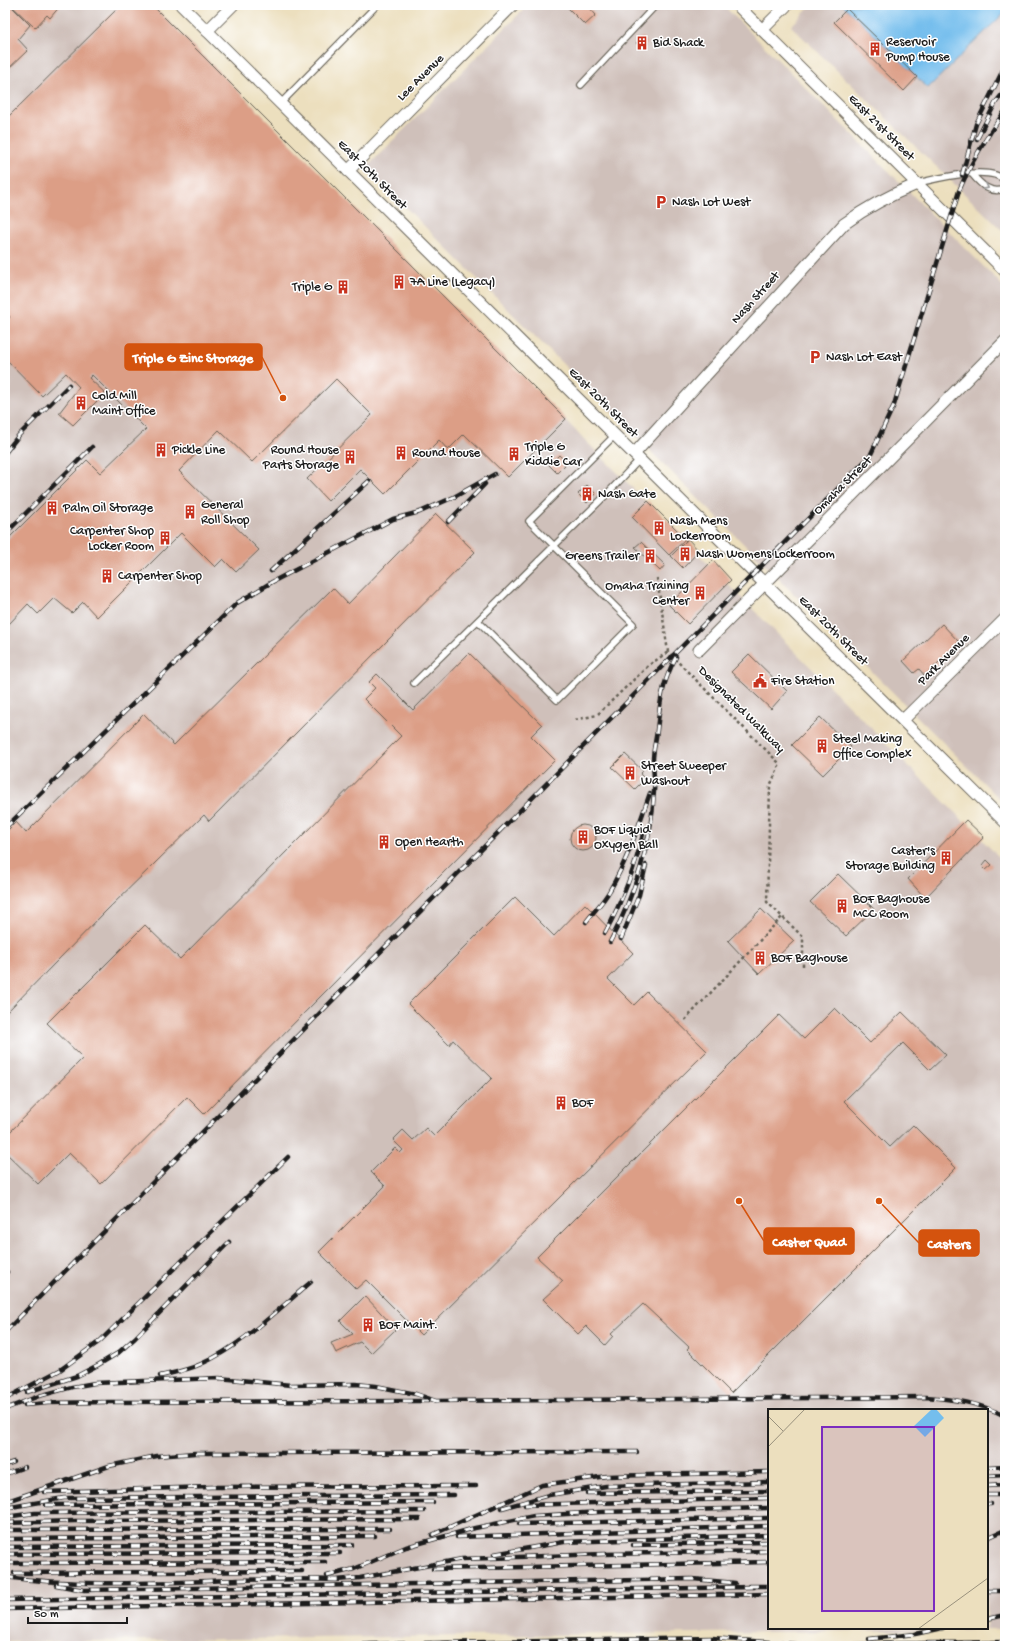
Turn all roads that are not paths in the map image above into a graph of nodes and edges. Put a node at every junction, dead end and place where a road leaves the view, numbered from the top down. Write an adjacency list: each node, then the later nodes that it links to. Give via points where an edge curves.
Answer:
1 (181, 5): 9 (street, East 20th Street)
2 (232, 5): 9 (street)
3 (377, 5): 11 (lane)
4 (513, 5): 12 (street, Lee Avenue)
5 (656, 5): 10 (lane)
6 (737, 5): 8 (street, East 21st Street)
7 (787, 5): 8 (street)
8 (762, 30): 15 (street, East 21st Street)
9 (207, 31): 11 (street, East 20th Street)
10 (581, 85)
11 (280, 104): 12 (street, East 20th Street)
12 (348, 171): 19 (street, East 20th Street)
13 (972, 174): 14 (lane, via 988,174 1002,177); 15 (lane, via 959,174); 16 (lane, one-way to 16, via 981,186 993,191)
14 (1005, 181)
15 (917, 184): 17 (street, East 21st Street); 20 (street, Nash Street, via 886,196 844,224)
16 (1005, 189)
17 (1005, 271)
18 (1005, 341): 22 (street, Omaha Street)
19 (615, 435): 20 (street, East 20th Street); 21 (lane, via 529,521)
20 (636, 457): 21 (lane); 22 (street, East 20th Street)
21 (554, 547): 24 (lane); 24 (lane, via 633,624 557,700)
22 (765, 584): 25 (street, Omaha Street); 27 (street, East 20th Street)
23 (1005, 619): 27 (street, Park Avenue)
24 (478, 621): 26 (lane)
25 (699, 650)
26 (414, 682)
27 (903, 720): 28 (street, East 20th Street)
28 (1005, 822)

